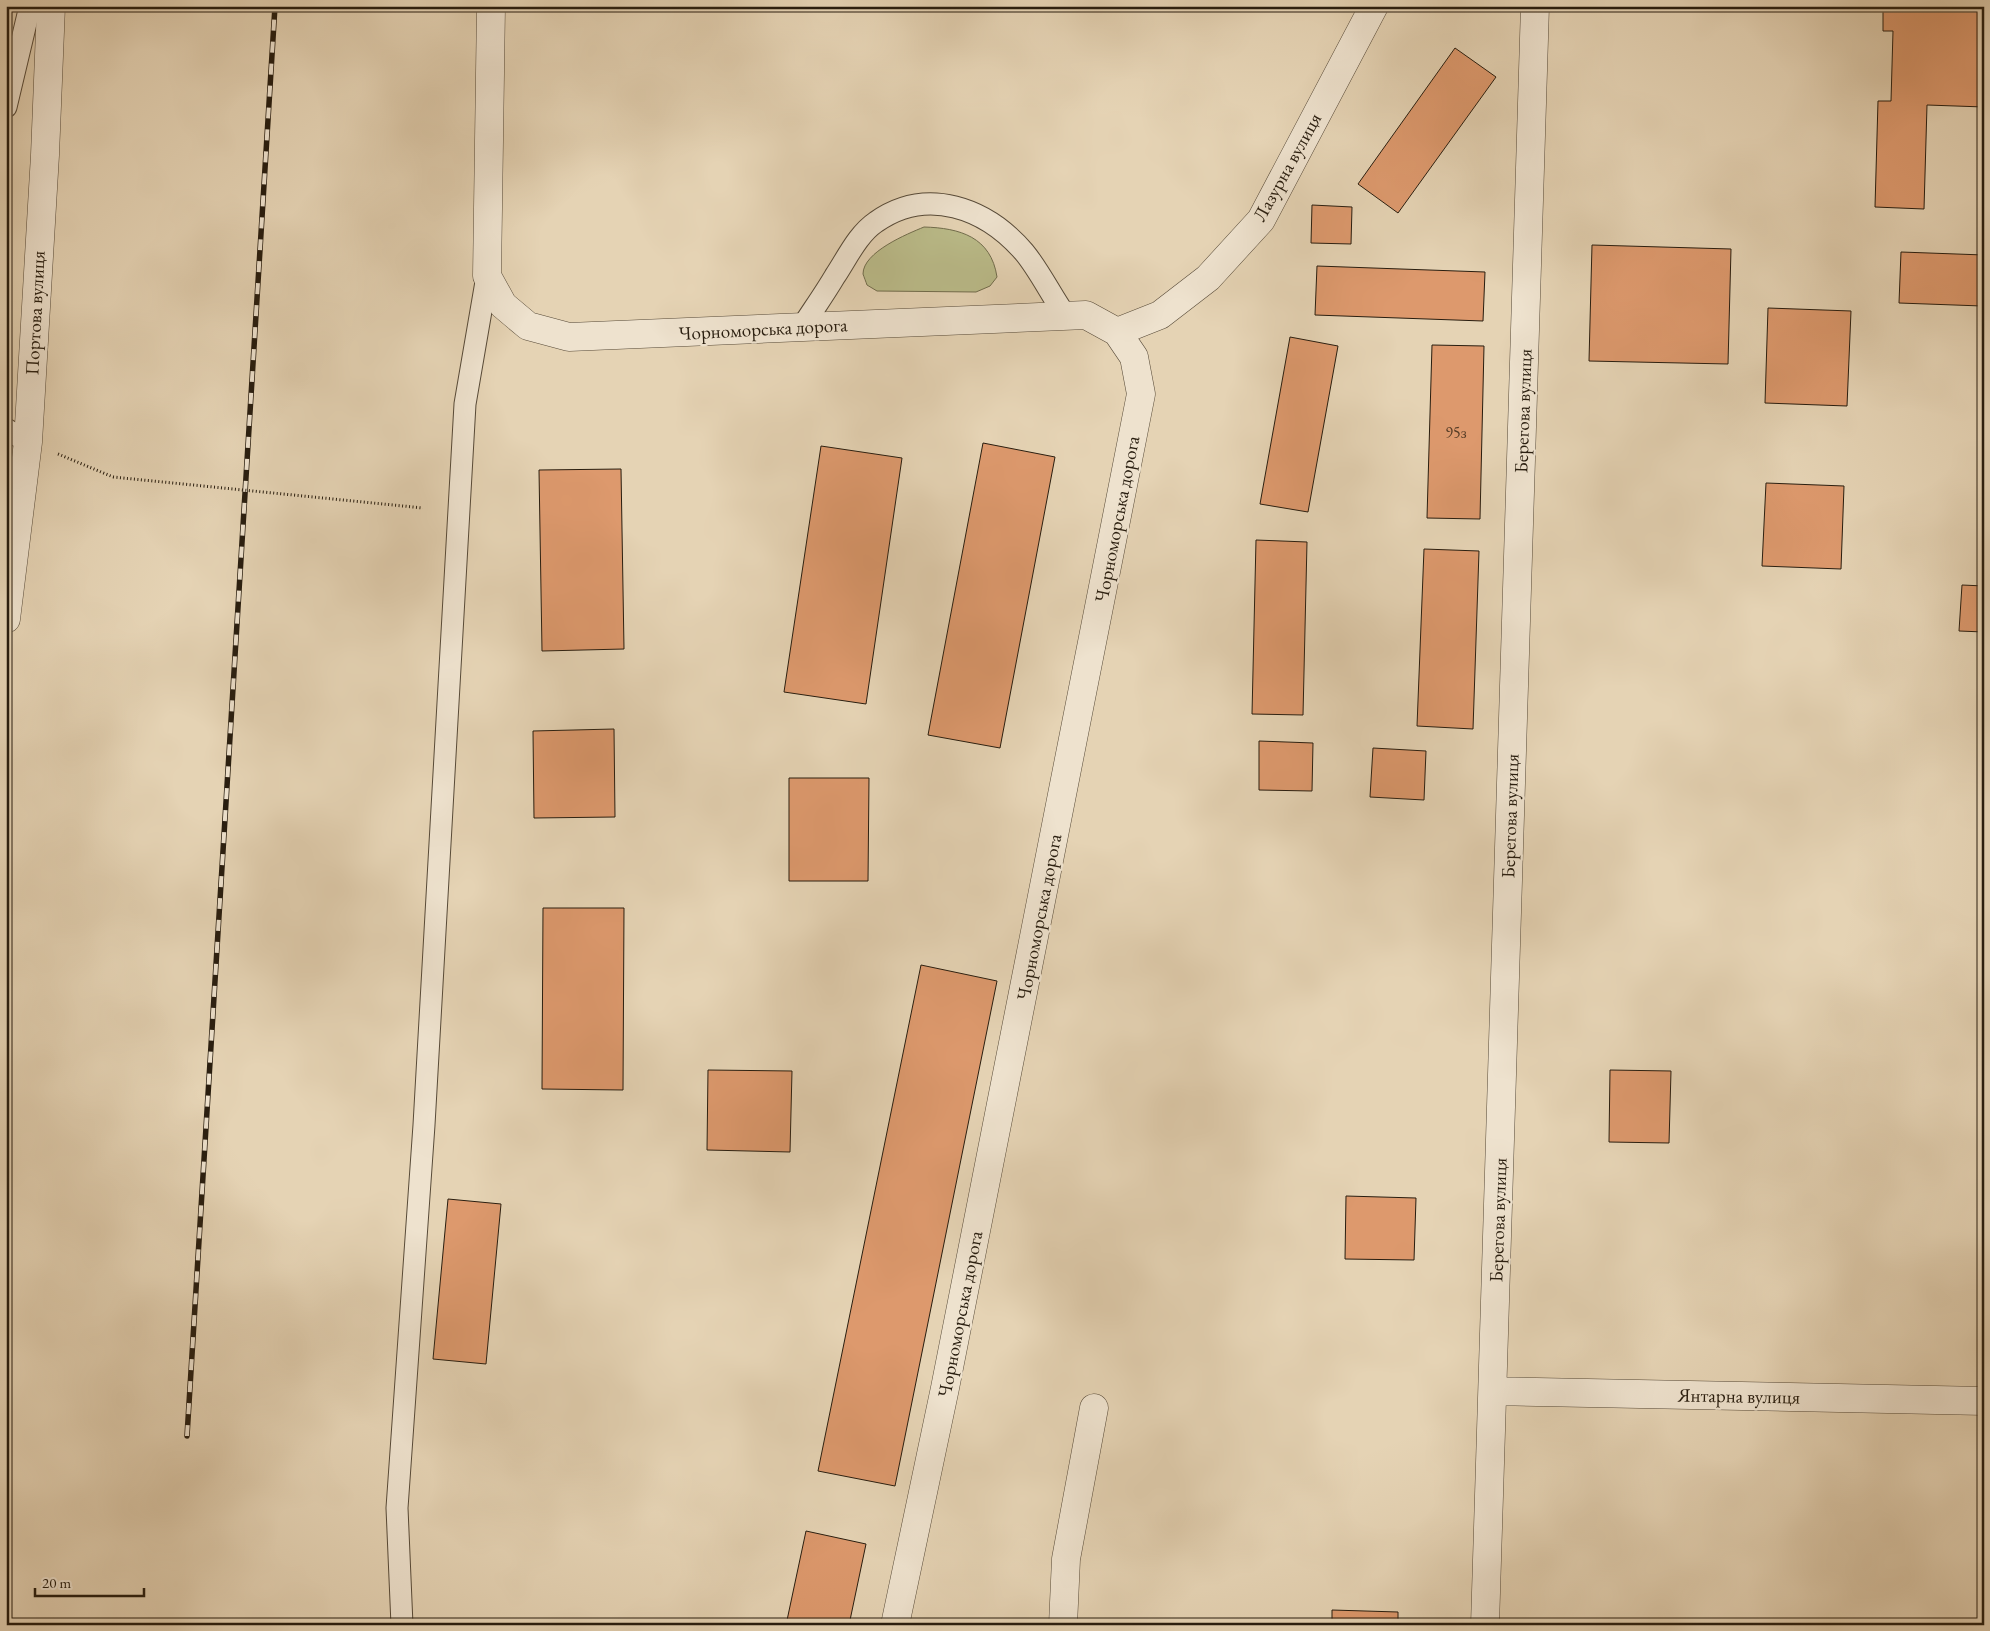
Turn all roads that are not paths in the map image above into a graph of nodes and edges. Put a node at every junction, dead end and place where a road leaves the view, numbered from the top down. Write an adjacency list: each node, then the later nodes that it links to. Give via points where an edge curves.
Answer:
1 (30, 6): 6 (lane)
2 (51, 6): 11 (street, Портова вулиця, via 45,155)
3 (491, 6): 7 (street, Чорноморська дорога)
4 (1374, 6): 10 (street, Лазурна вулиця, via 1261,220 1208,278 1160,315)
5 (1535, 6): 13 (street, Берегова вулиця)
6 (6, 108)
7 (487, 276): 9 (street, Чорноморська дорога, via 503,305 528,326 569,337); 16 (lane, via 465,414 425,1106 397,1508)
8 (1064, 315): 9 (street, Чорноморська дорога); 9 (lane, via 1024,252 999,227 966,209 934,203 905,208 875,222 855,244); 10 (street, Чорноморська дорога, via 1086,315)
9 (802, 327)
10 (1118, 332): 17 (street, Чорноморська дорога, via 1134,357 1141,394 947,1378)
11 (17, 435): 12 (street, Портова вулиця)
12 (6, 619)
13 (1493, 1391): 14 (street, Янтарна вулиця); 19 (street, Берегова вулиця)
14 (1984, 1402)
15 (1094, 1408): 18 (street, via 1066,1559)
16 (402, 1625)
17 (894, 1625)
18 (1063, 1625)
19 (1485, 1625)

